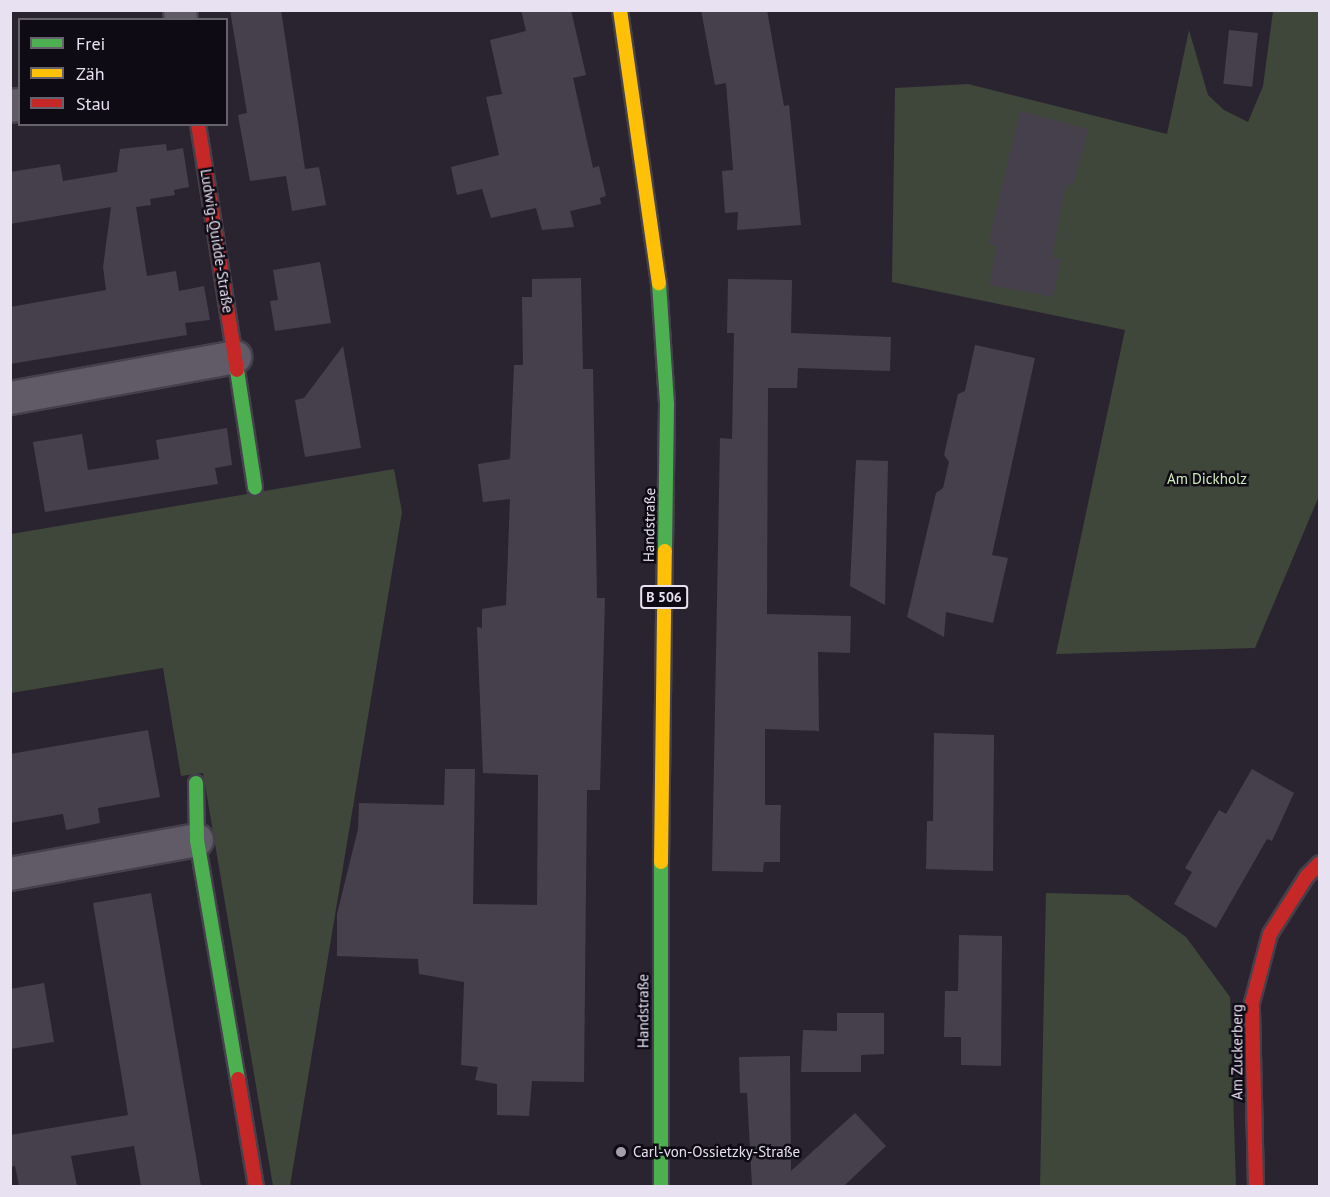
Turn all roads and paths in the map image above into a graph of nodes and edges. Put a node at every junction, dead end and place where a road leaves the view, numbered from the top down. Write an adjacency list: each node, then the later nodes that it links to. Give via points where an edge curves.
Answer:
1 (620, 10): 11 (main road, Handstraße / B 506, via 657,255 667,405 659,1004)
2 (198, 126): 3 (main road, Ludwig-Quidde-Straße)
3 (235, 357): 4 (street); 5 (main road, Ludwig-Quidde-Straße)
4 (10, 398)
5 (255, 488)
6 (196, 783): 7 (main road)
7 (197, 840): 9 (street); 10 (main road)
8 (1320, 863): 12 (main road, Am Zuckerberg, via 1307,876 1270,934 1252,1003)
9 (10, 874)
10 (256, 1186)
11 (661, 1186)
12 (1256, 1186)

